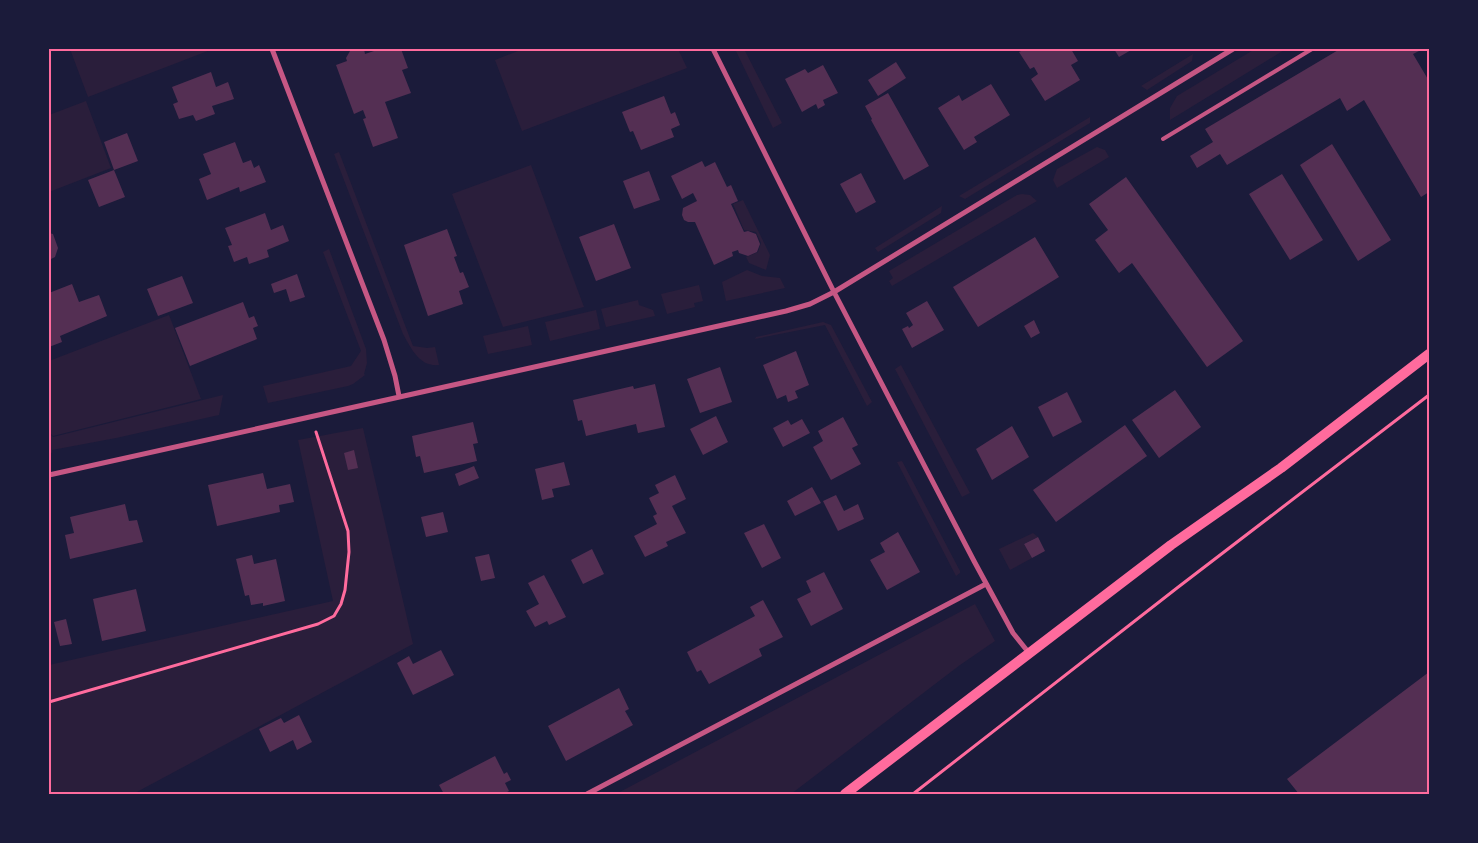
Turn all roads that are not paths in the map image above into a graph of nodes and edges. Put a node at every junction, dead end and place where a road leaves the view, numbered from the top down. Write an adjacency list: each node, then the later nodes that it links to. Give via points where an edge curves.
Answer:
1 (272, 49): 8 (street, via 384,340)
2 (713, 49): 6 (street)
3 (1232, 49): 6 (street)
4 (1312, 49): 5 (lane)
5 (1163, 139)
6 (834, 292): 8 (street, via 786,311); 10 (street)
7 (1429, 354): 11 (main road, via 1282,468 1171,545)
8 (399, 396): 9 (street)
9 (49, 475)
10 (986, 584): 11 (street, via 1013,633); 12 (street)
11 (1029, 654): 13 (main road)
12 (587, 794)
13 (845, 794)

